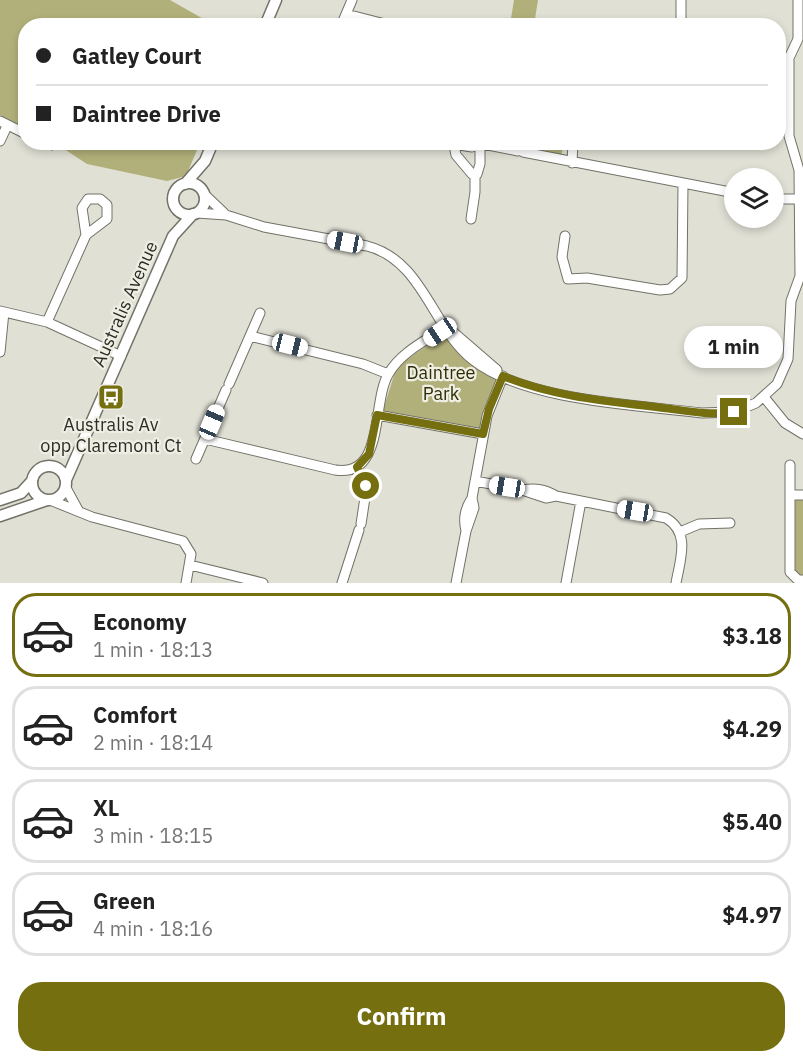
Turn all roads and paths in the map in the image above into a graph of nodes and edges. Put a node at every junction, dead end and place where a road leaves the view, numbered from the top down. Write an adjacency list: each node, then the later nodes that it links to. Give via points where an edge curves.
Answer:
1 (276, 0): 6 (street)
2 (352, 0): 5 (street)
3 (681, 0): 9 (street)
4 (798, 0): 25 (street, via 798,39 789,64 789,136 799,170)
5 (346, 14): 7 (street); 8 (street)
6 (268, 18)
7 (344, 18)
8 (362, 18)
9 (681, 18)
10 (3, 124): 11 (street); 12 (street)
11 (18, 131)
12 (0, 141)
13 (210, 150): 18 (street)
14 (455, 150): 20 (street, via 467,171)
15 (481, 150): 20 (street)
16 (511, 150): 19 (street)
17 (573, 150): 19 (street)
18 (205, 161): 21 (street); 24 (street)
19 (572, 163): 22 (street)
20 (475, 174): 30 (street)
21 (185, 184): 24 (street, via 194,184); 27 (street, via 176,190)
22 (683, 184): 23 (street); 33 (street, via 682,278 670,289 568,279 562,257)
23 (724, 191)
24 (204, 193): 28 (street, via 204,206); 29 (street)
25 (799, 199): 26 (street); 43 (street, via 800,280 791,301 788,359 777,384)
26 (784, 200)
27 (174, 205): 28 (street, via 181,212); 32 (street, Australis Avenue)
28 (195, 214): 29 (street); 32 (street, Australis Avenue)
29 (226, 215): 37 (street, via 254,225 383,251 404,267)
30 (471, 219)
31 (86, 235): 36 (street)
32 (173, 236): 40 (street, Australis Avenue)
33 (565, 236)
34 (2, 311): 36 (street); 39 (street)
35 (260, 314): 38 (street)
36 (47, 322): 40 (street)
37 (446, 327): 41 (street, via 402,358); 42 (street, via 453,341 473,360)
38 (250, 336): 41 (street, via 363,364); 47 (street)
39 (0, 352)
40 (121, 356): 48 (street, Australis Avenue)
41 (388, 374): 44 (street)
42 (503, 376): 43 (street, via 538,388 590,398 711,413 741,410); 45 (street)
43 (764, 397): 46 (street, via 786,423)
44 (377, 415): 45 (street); 52 (street, via 369,454)
45 (483, 434): 54 (street)
46 (803, 434)
47 (205, 438): 49 (street); 52 (street, via 335,470)
48 (78, 450): 51 (street, Australis Avenue); 55 (street, Australis Avenue)
49 (196, 459)
50 (790, 465): 56 (street)
51 (55, 467): 53 (street, via 41,468); 55 (street, via 63,473)
52 (357, 467): 69 (street, via 366,486 360,527)
53 (32, 481): 58 (street, via 21,493); 59 (street, via 36,495)
54 (475, 481): 60 (street, via 546,498); 70 (street, via 466,507 466,531)
55 (66, 484): 59 (street, via 60,497); 61 (street)
56 (790, 495): 57 (street); 66 (street, via 790,572)
57 (803, 495)
58 (0, 500)
59 (48, 500): 61 (street); 62 (street)
60 (581, 501): 64 (street, via 660,516); 71 (street)
61 (80, 512): 65 (street, via 178,539 190,548)
62 (0, 516)
63 (730, 523): 64 (street, via 699,524)
64 (680, 532): 72 (street, via 682,550)
65 (190, 565): 67 (street); 68 (street)
66 (803, 580)
67 (186, 583)
68 (263, 583)
69 (342, 583)
70 (456, 583)
71 (566, 583)
72 (676, 583)

